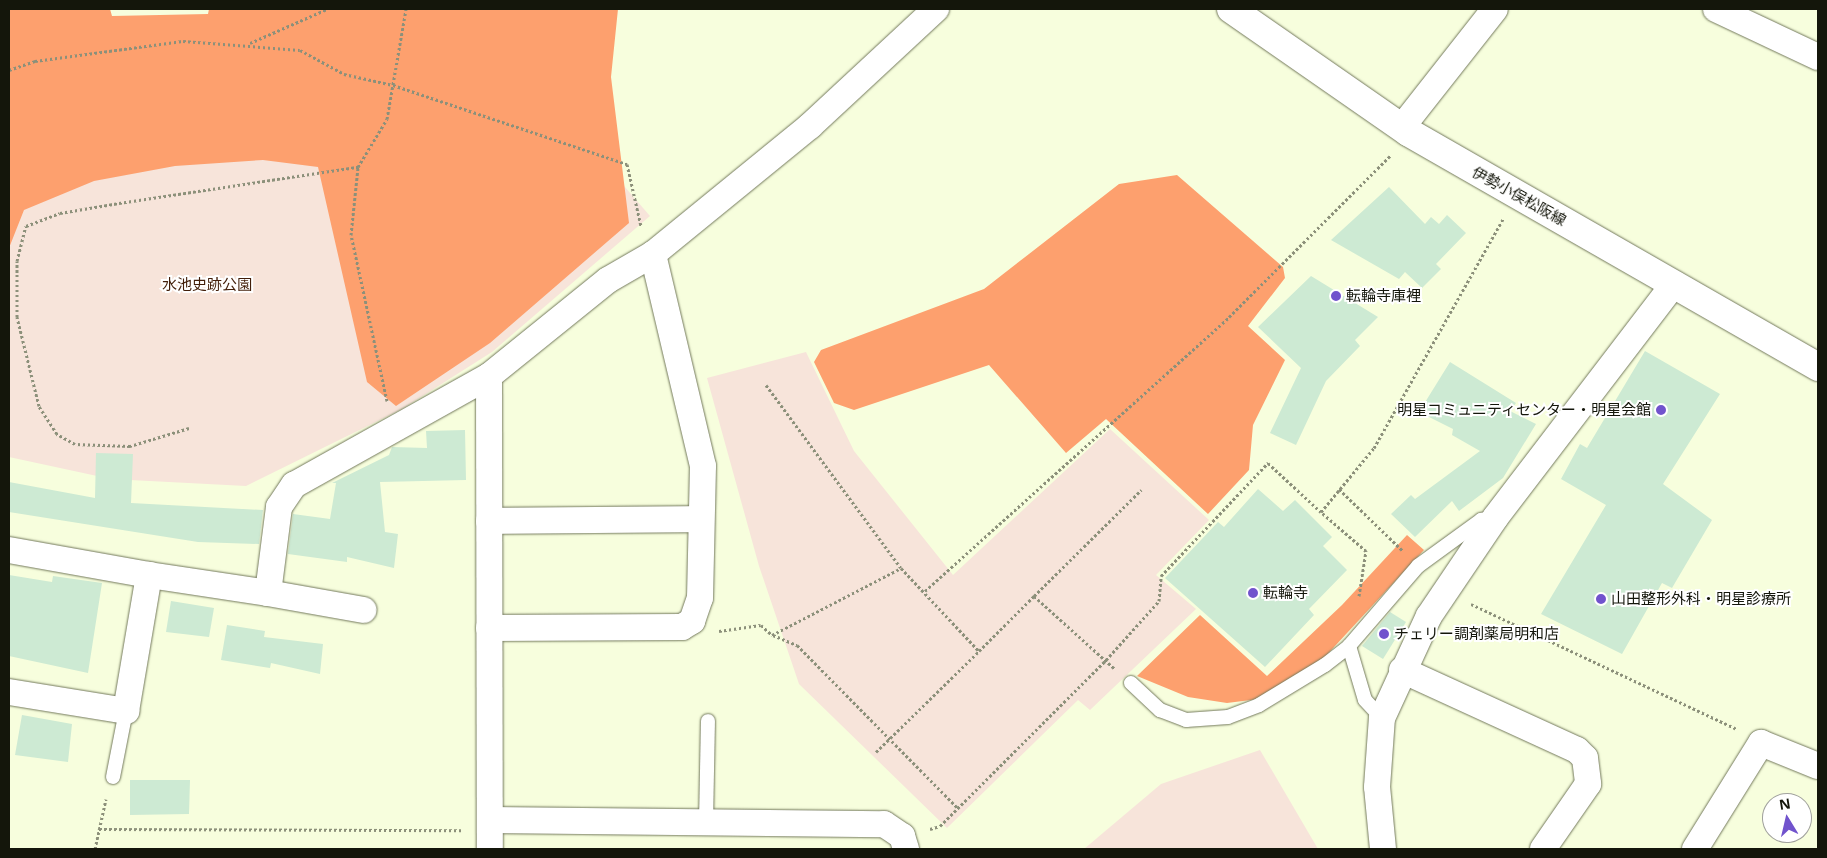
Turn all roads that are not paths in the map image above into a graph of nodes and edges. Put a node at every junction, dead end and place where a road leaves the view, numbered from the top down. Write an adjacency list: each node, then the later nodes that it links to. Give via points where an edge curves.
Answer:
1 (936, 9): 7 (street, via 810,126)
2 (1231, 9): 6 (main road, 伊勢小俣松阪線)
3 (1495, 9): 6 (street)
4 (1716, 9): 5 (street)
5 (1818, 57)
6 (1405, 130): 8 (main road, 伊勢小俣松阪線)
7 (653, 254): 10 (street, via 608,280); 12 (street, via 703,466)
8 (1674, 284): 9 (main road, 伊勢小俣松阪線); 11 (street)
9 (1818, 367)
10 (488, 376): 13 (street); 16 (street, via 284,494)
11 (1495, 518): 19 (lane, via 1481,520 1418,566); 20 (street, via 1442,591)
12 (702, 519): 13 (street); 18 (street, via 700,598 692,621 682,627)
13 (489, 521): 18 (street)
14 (9, 550): 15 (street)
15 (149, 575): 16 (street); 23 (street)
16 (268, 593): 17 (street)
17 (363, 610)
18 (489, 628): 29 (street)
19 (1349, 646): 21 (lane, via 1296,684 1228,717 1186,720 1160,710); 24 (lane, via 1365,700)
20 (1402, 670): 24 (street); 32 (street, via 1577,750 1586,758 1588,784)
21 (1131, 683)
22 (9, 692): 23 (street)
23 (126, 711): 27 (lane)
24 (1382, 718): 31 (street, via 1377,787)
25 (708, 721): 28 (lane)
26 (1818, 766): 33 (street, via 1761,743)
27 (113, 777)
28 (706, 823): 29 (street); 30 (street, via 884,824)
29 (490, 833)
30 (904, 842)
31 (1383, 849)
32 (1543, 849)
33 (1695, 849)

